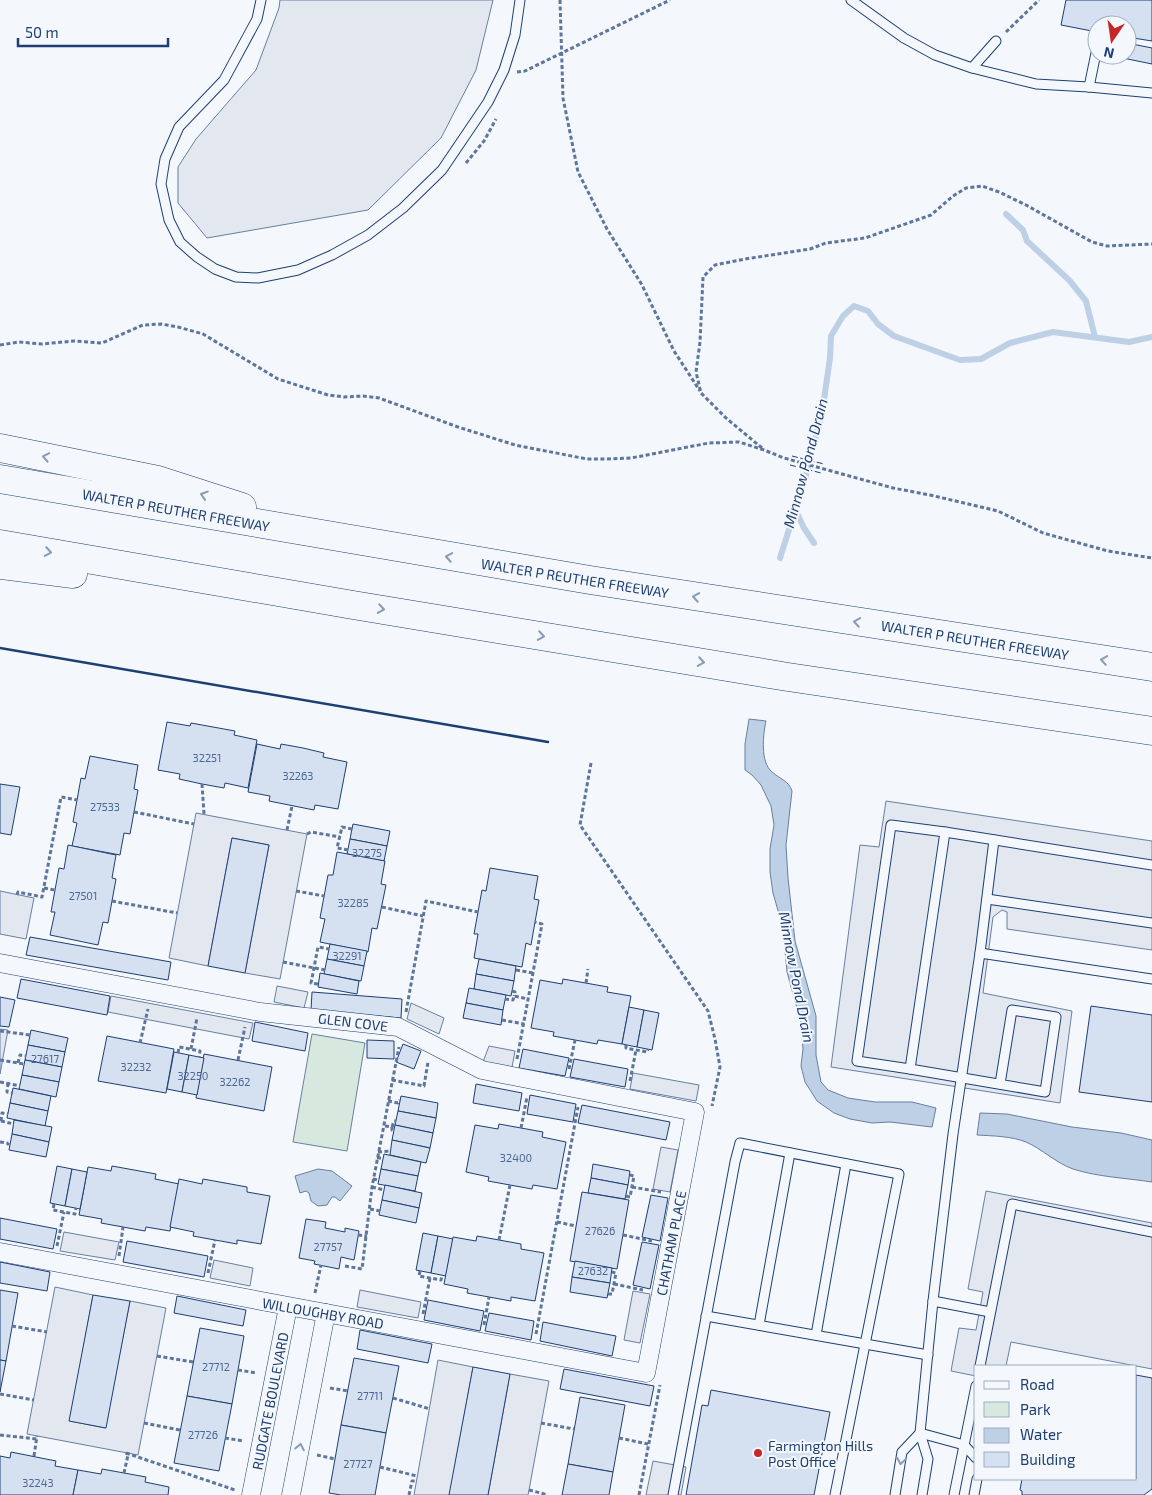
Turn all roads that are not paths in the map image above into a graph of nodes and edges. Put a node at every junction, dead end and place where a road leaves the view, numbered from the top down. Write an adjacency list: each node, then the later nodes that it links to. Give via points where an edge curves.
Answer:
1 (260, 0): 2 (lane, via 258,19 224,80 179,127 165,159 161,184 169,220 180,242 215,269 236,276 258,278 298,270 368,235 403,208 442,170 488,102 504,70 515,35)
2 (520, 0)
3 (850, 0): 6 (lane, via 904,38 935,55)
4 (996, 41): 6 (lane)
5 (1094, 65): 7 (lane)
6 (972, 68): 7 (lane, via 1036,84)
7 (1089, 87): 8 (lane)
8 (1152, 93)
9 (0, 448): 11 (highway, one-way to 9, via 158,480)
10 (0, 479): 11 (highway, WALTER P REUTHER FREEWAY)
11 (333, 538): 15 (highway, WALTER P REUTHER FREEWAY, one-way to 11)
12 (0, 544): 14 (highway, one-way to 14)
13 (0, 565): 14 (highway)
14 (353, 605): 16 (highway, one-way to 16, via 778,675)
15 (1152, 667)
16 (1152, 731)
17 (945, 832): 18 (lane); 25 (lane); 25 (lane, via 891,825 878,913 857,1061)
18 (994, 840): 19 (lane); 20 (lane)
19 (1152, 864)
20 (987, 899): 21 (lane); 22 (lane)
21 (1152, 923)
22 (980, 953): 24 (lane); 26 (lane)
23 (0, 963): 28 (street, GLEN COVE, via 248,1009 398,1027 482,1070)
24 (1152, 979)
25 (910, 1069): 26 (lane)
26 (961, 1078): 27 (lane); 33 (lane)
27 (1000, 1084): 27 (lane, via 1045,1092 1056,1017 1012,1010)
28 (696, 1112): 43 (street, CHATHAM PLACE)
29 (790, 1153): 30 (lane); 37 (lane, via 740,1143); 38 (lane)
30 (846, 1164): 39 (lane); 40 (lane, via 899,1174)
31 (1152, 1232): 36 (lane, via 1012,1204)
32 (0, 1252): 34 (street, WILLOUGHBY ROAD)
33 (933, 1301): 36 (lane); 41 (lane)
34 (288, 1307): 35 (street, WILLOUGHBY ROAD); 49 (street, RUDGATE BOULEVARD)
35 (319, 1312): 43 (street, WILLOUGHBY ROAD); 50 (street, one-way to 35)
36 (990, 1312): 42 (lane)
37 (706, 1316): 38 (lane); 51 (lane)
38 (758, 1325): 39 (lane)
39 (816, 1335): 40 (lane)
40 (866, 1344): 41 (lane); 52 (lane)
41 (928, 1354): 45 (lane)
42 (980, 1365)
43 (646, 1374)
44 (974, 1396): 46 (lane)
45 (920, 1433): 46 (lane); 53 (lane, one-way to 53, via 902,1452); 54 (lane, via 928,1459)
46 (964, 1445): 47 (lane); 55 (lane)
47 (974, 1456)
48 (977, 1480): 56 (lane)
49 (246, 1494)
50 (291, 1495)
51 (673, 1495)
52 (835, 1495)
53 (896, 1495)
54 (922, 1495)
55 (954, 1495)
56 (974, 1495)

